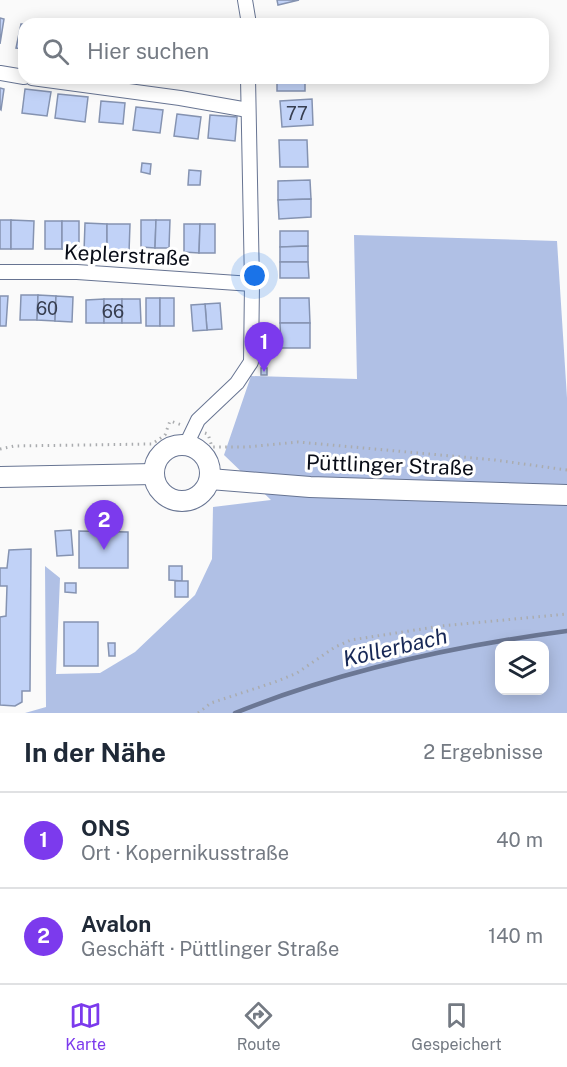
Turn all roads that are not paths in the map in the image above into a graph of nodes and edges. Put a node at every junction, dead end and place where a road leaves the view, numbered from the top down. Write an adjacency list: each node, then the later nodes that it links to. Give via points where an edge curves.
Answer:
1 (245, 0): 2 (street)
2 (248, 18)
3 (0, 73): 4 (street)
4 (18, 76)
5 (76, 84): 7 (street)
6 (248, 84): 7 (street)
7 (248, 110): 9 (street)
8 (0, 272): 9 (street, Keplerstraße, via 77,272)
9 (252, 284): 10 (street, via 251,362 237,383 204,413)
10 (189, 436): 11 (main road, via 160,456); 13 (main road, via 208,461)
11 (154, 474): 12 (main road); 13 (main road, via 160,491 176,501 194,500 207,488)
12 (0, 477)
13 (210, 479): 14 (main road, Püttlinger Straße, via 310,487)
14 (567, 495)

